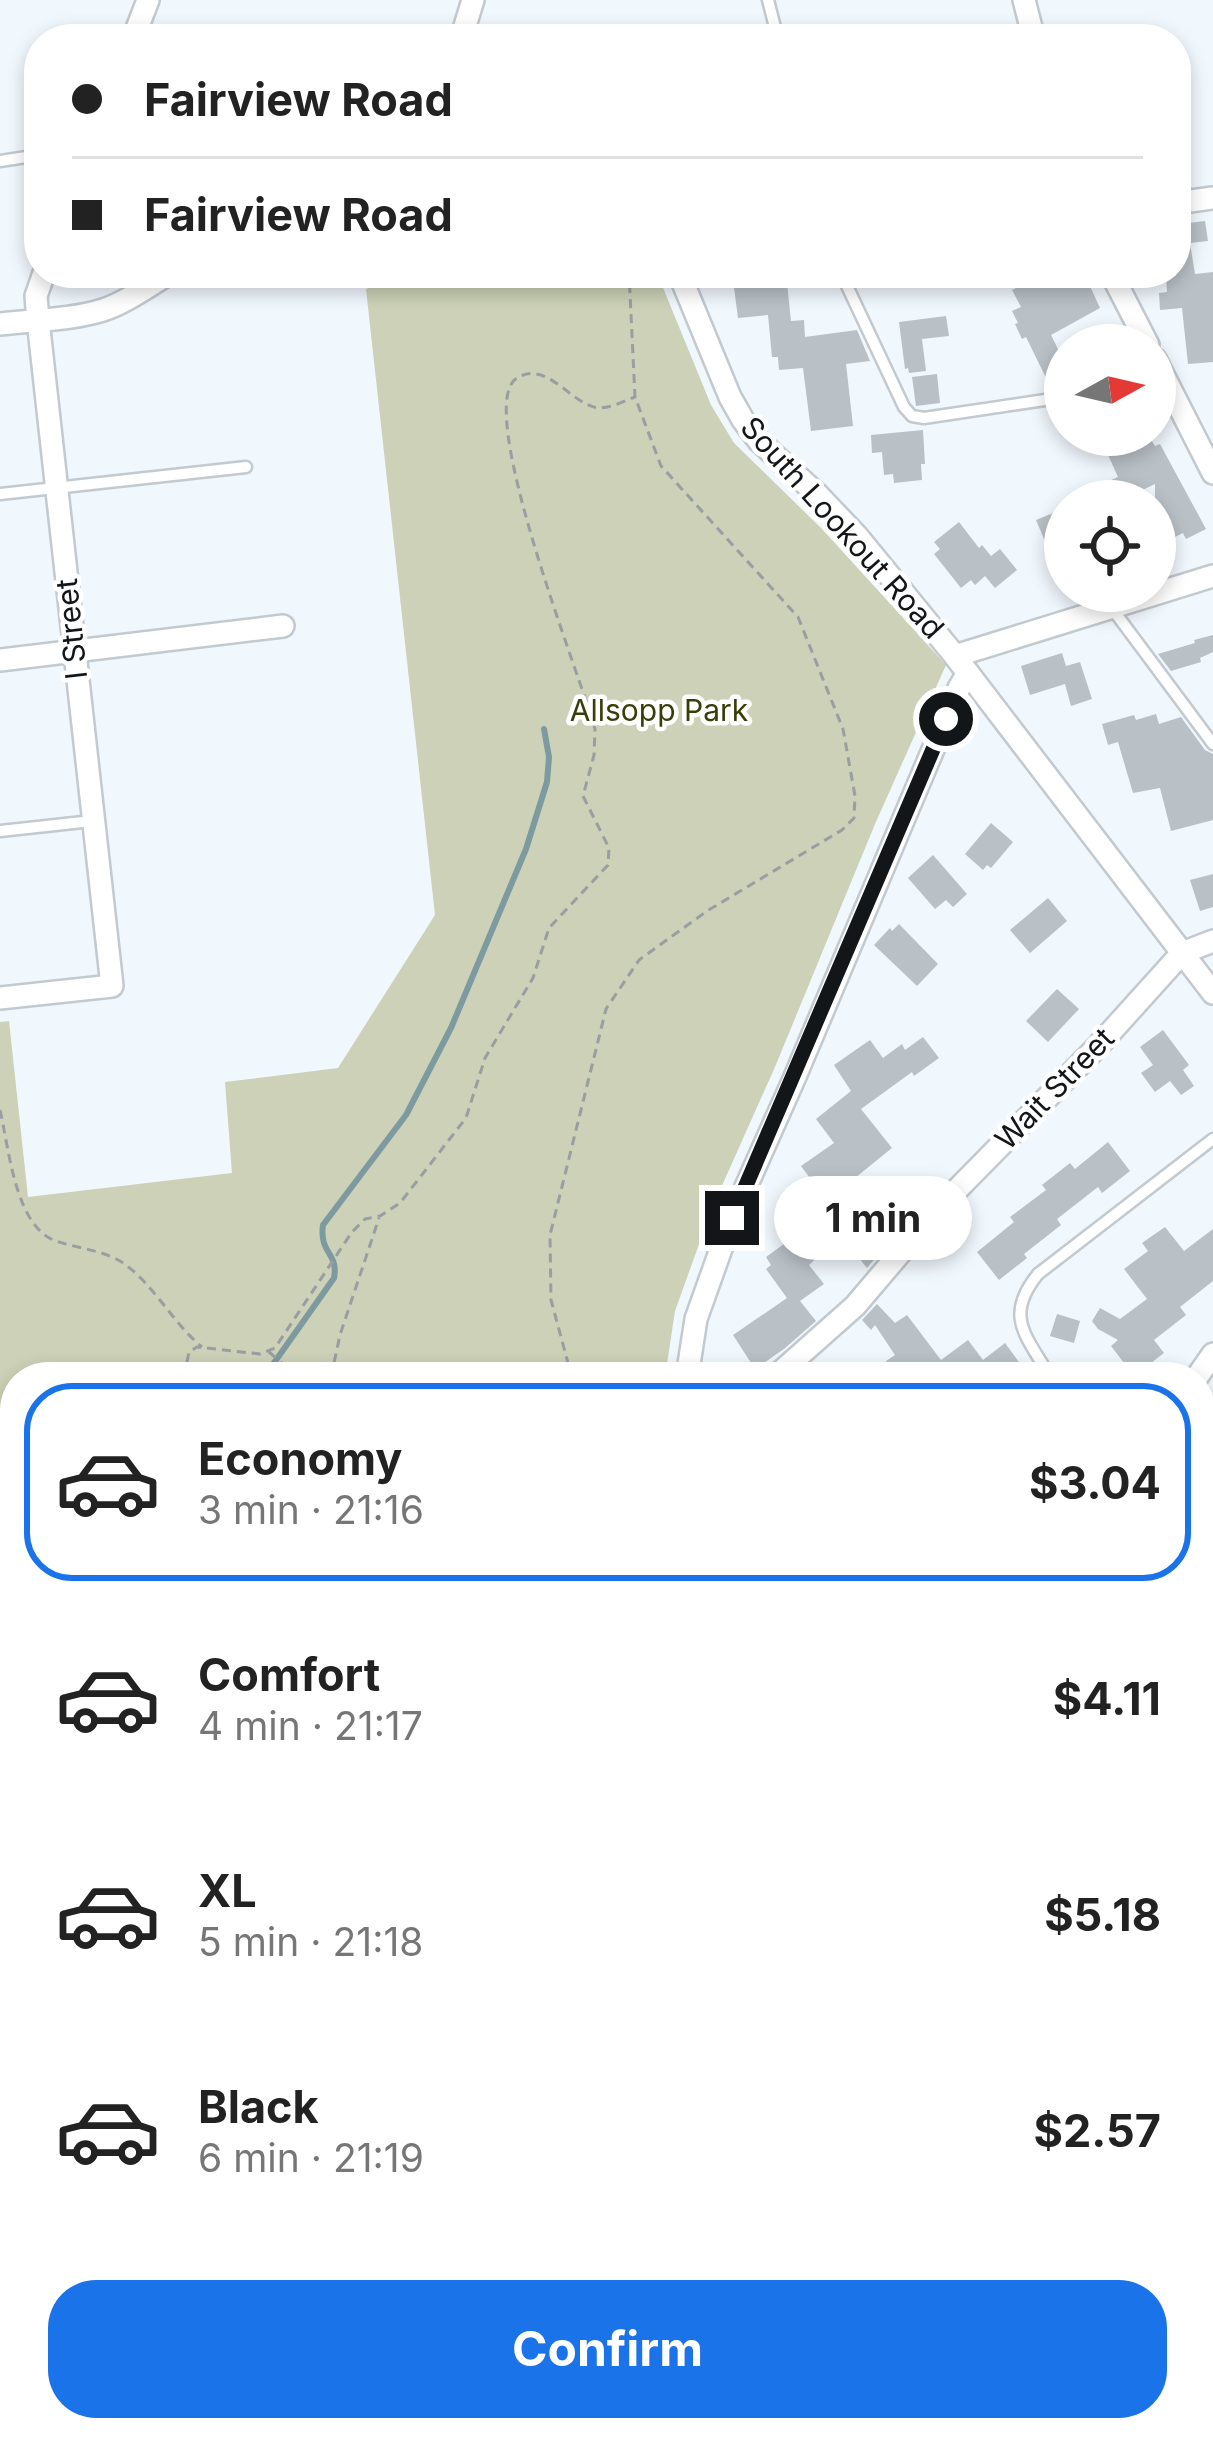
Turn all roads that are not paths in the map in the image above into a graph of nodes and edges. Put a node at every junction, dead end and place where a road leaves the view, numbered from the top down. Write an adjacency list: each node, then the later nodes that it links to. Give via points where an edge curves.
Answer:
1 (39, 288): 6 (street, I Street)
2 (146, 288): 6 (street, via 102,310)
3 (685, 288): 22 (street, South Lookout Road, via 743,420 856,536)
4 (848, 288): 9 (lane, via 912,416)
5 (1119, 288): 8 (street)
6 (38, 320): 7 (street); 13 (street, I Street)
7 (0, 324)
8 (1137, 324)
9 (1044, 400)
10 (1176, 410): 12 (street)
11 (246, 467): 13 (lane)
12 (1213, 473)
13 (56, 488): 14 (lane); 20 (street, I Street)
14 (0, 494)
15 (1213, 576): 16 (street)
16 (1176, 587)
17 (1097, 612): 22 (street)
18 (1114, 612): 23 (lane)
19 (283, 626): 20 (street)
20 (75, 652): 21 (street); 24 (street, I Street)
21 (0, 660)
22 (961, 664): 27 (street, South Lookout Road); 31 (street, via 958,688 738,1203 696,1319)
23 (1213, 744)
24 (94, 821): 25 (lane); 29 (street, I Street, via 112,986)
25 (0, 832)
26 (1213, 941): 27 (street)
27 (1182, 952): 28 (street, South Lookout Road); 32 (street, Wait Street, via 854,1306)
28 (1213, 993)
29 (0, 998)
30 (1213, 1139): 33 (lane, via 1027,1288 1020,1326)
31 (689, 1362)
32 (792, 1362)
33 (1041, 1362)

